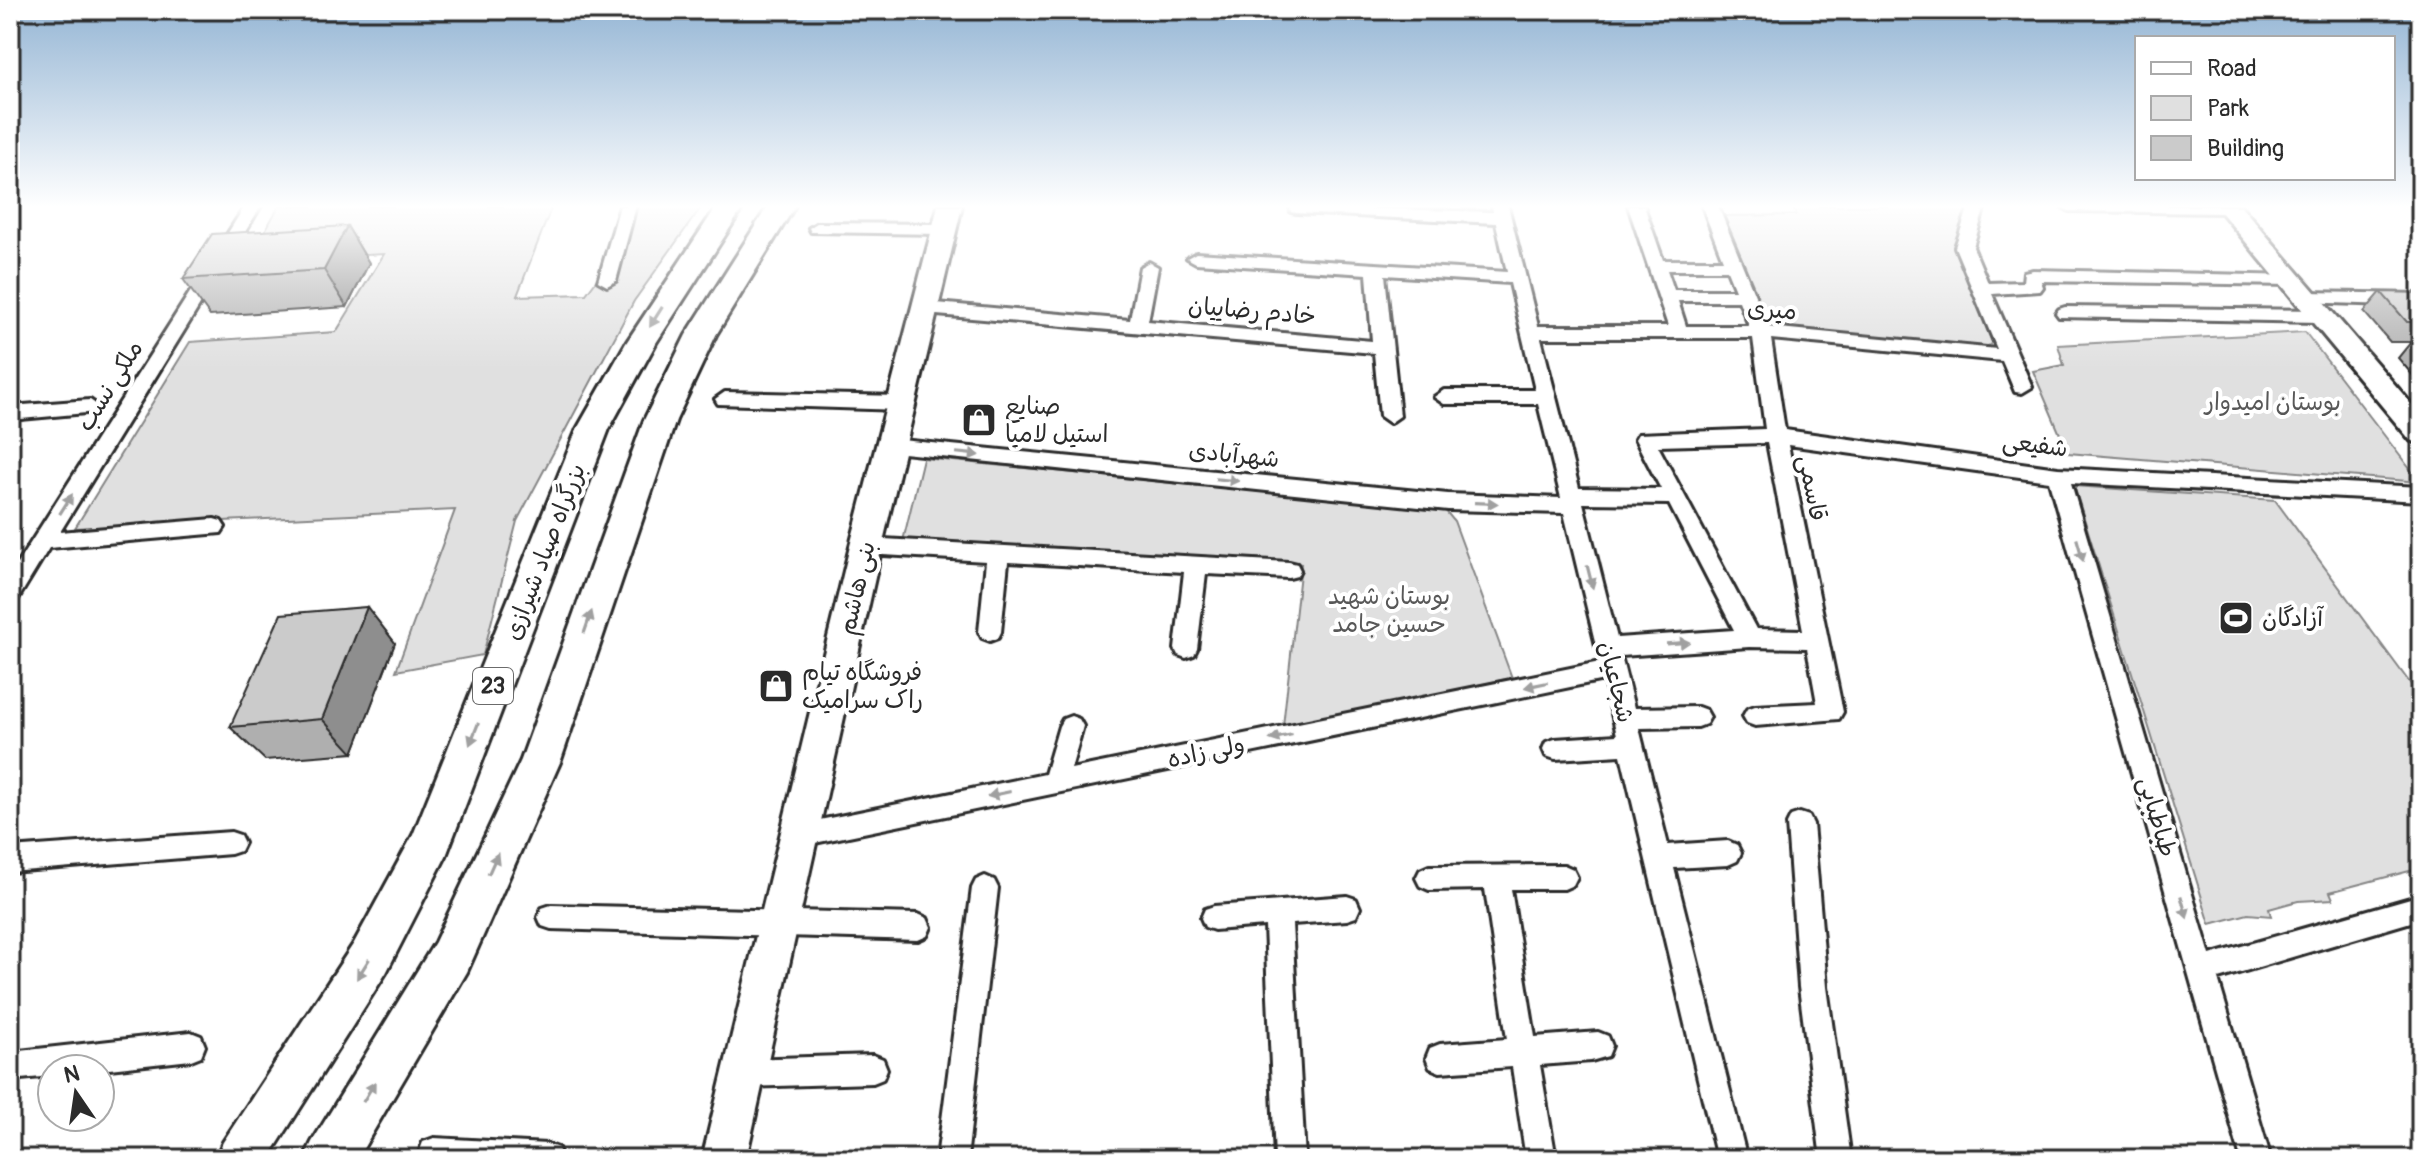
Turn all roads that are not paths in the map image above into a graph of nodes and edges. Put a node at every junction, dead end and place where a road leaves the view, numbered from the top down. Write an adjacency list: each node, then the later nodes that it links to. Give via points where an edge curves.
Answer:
1 (219, 261): 47 (street, ملکی نسب, one-way to 1)
2 (613, 261): 17 (street)
3 (693, 261): 91 (highway, بزرگراه صیاد شیرازی / 23, one-way to 91, via 593,429 431,843 370,958)
4 (747, 261): 92 (highway, one-way to 4, via 451,957 541,760 660,420 701,335)
5 (937, 261): 23 (main road, بنی هاشم)
6 (1247, 261): 15 (street)
7 (1514, 261): 16 (street, شجاعیان)
8 (1655, 261): 12 (street)
9 (1733, 261): 13 (street, قاسمی)
10 (1971, 261): 18 (street)
11 (2274, 261): 21 (main road)
12 (1657, 265): 13 (street); 20 (street)
13 (1735, 265): 19 (street, قاسمی)
14 (1149, 267): 25 (street)
15 (1375, 267): 16 (street); 29 (street)
16 (1518, 278): 26 (street, شجاعیان)
17 (607, 281)
18 (1982, 289): 21 (street, via 2034,287 2033,275); 30 (street)
19 (1747, 295): 20 (street); 28 (street, قاسمی)
20 (1667, 296): 27 (street)
21 (2306, 298): 22 (street); 24 (street); 39 (main road)
22 (2421, 300)
23 (925, 308): 25 (street, خادم رضاییان); 35 (main road, بنی هاشم)
24 (2065, 313)
25 (1138, 327): 29 (street, خادم رضاییان)
26 (1531, 332): 27 (street, میری); 33 (street, شجاعیان)
27 (1679, 332): 28 (street, میری)
28 (1761, 332): 30 (street, میری); 40 (street, قاسمی)
29 (1382, 344): 38 (street)
30 (2009, 356): 31 (street)
31 (2022, 387)
32 (1444, 397): 33 (street)
33 (1547, 397): 45 (street, شجاعیان)
34 (725, 399): 35 (street)
35 (901, 403): 41 (main road, بنی هاشم)
36 (90, 407): 37 (street)
37 (10, 413)
38 (1390, 416)
39 (2421, 434)
40 (1776, 436): 42 (street, شفیعی); 44 (street, شفیعی, via 1645,439); 55 (street, قاسمی)
41 (891, 446): 45 (street, شهرآبادی, one-way to 45, via 1448,502); 48 (main road, بنی هاشم)
42 (2058, 475): 43 (street, شفیعی); 82 (street, طباطبایی, one-way to 82)
43 (2421, 494)
44 (1675, 497): 45 (street, شهرآبادی); 54 (street)
45 (1572, 500): 57 (street, شجاعیان, one-way to 57)
46 (214, 527): 47 (street)
47 (43, 541): 52 (street, ملکی نسب)
48 (866, 546): 49 (street); 66 (main road, بنی هاشم)
49 (998, 553): 50 (street); 53 (street)
50 (1196, 565): 51 (street); 56 (street)
51 (1289, 570)
52 (10, 593)
53 (990, 632)
54 (1749, 638): 55 (street, ولی زاده); 57 (street, ولی زاده, one-way to 54)
55 (1814, 639): 58 (street, قاسمی, via 1831,712)
56 (1186, 649)
57 (1610, 659): 60 (street, شجاعیان); 64 (street, ولی زاده, one-way to 64)
58 (1755, 716)
59 (1698, 717): 60 (street)
60 (1624, 718): 62 (street, شجاعیان)
61 (1071, 726): 64 (street)
62 (1631, 744): 63 (street); 69 (street, شجاعیان)
63 (1555, 749)
64 (1055, 783): 66 (street, ولی زاده, one-way to 66)
65 (1800, 824): 99 (street, via 1813,987)
66 (800, 835): 80 (main road, بنی هاشم)
67 (231, 843): 70 (street)
68 (1728, 853): 69 (street)
69 (1658, 857): 98 (street, شجاعیان)
70 (10, 860)
71 (1564, 877): 73 (street)
72 (1429, 878): 73 (street)
73 (1496, 879): 85 (street)
74 (985, 888): 95 (street)
75 (2421, 907): 82 (street)
76 (1347, 908): 77 (street)
77 (1278, 915): 79 (street); 96 (street)
78 (551, 917): 80 (street)
79 (1214, 918)
80 (779, 923): 81 (street); 89 (main road, بنی هاشم)
81 (918, 927)
82 (2202, 970): 100 (street, طباطبایی)
83 (191, 1046): 87 (street)
84 (1591, 1047): 85 (street, via 1598,1046)
85 (1524, 1054): 86 (street); 97 (street)
86 (1440, 1058)
87 (10, 1066)
88 (873, 1069): 89 (street)
89 (744, 1073): 94 (main road, بنی هاشم)
90 (434, 1153): 93 (street)
91 (240, 1159)
92 (329, 1159)
93 (547, 1159)
94 (724, 1159)
95 (952, 1159)
96 (1290, 1159)
97 (1541, 1159)
98 (1732, 1159)
99 (1836, 1159)
100 (2256, 1159)

